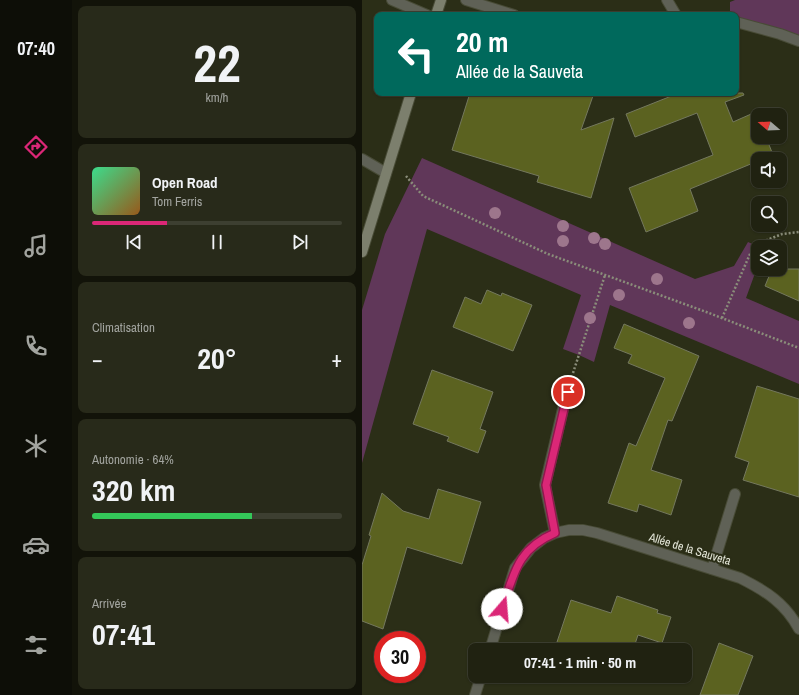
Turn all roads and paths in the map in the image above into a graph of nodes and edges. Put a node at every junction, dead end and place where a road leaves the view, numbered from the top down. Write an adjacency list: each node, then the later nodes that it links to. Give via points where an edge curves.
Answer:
1 (392, 0): 4 (street)
2 (440, 0): 5 (main road)
3 (466, 0): 6 (street)
4 (420, 12)
5 (437, 12)
6 (504, 12)
7 (739, 23): 8 (street)
8 (799, 41)
9 (410, 96): 10 (main road)
10 (391, 156): 12 (main road); 15 (path, via 423,196 548,254)
11 (362, 159): 12 (street)
12 (386, 173): 14 (main road)
13 (799, 232): 16 (path, via 782,234 755,245)
14 (363, 247)
15 (605, 275): 16 (path); 18 (path)
16 (722, 318): 17 (path)
17 (799, 348)
18 (568, 392): 20 (street, via 546,485)
19 (735, 494): 21 (street)
20 (555, 533): 21 (street, Allée de la Sauveta, via 583,530 597,533); 23 (street, Allée de la Sauveta, via 531,548 515,568)
21 (712, 569): 22 (street, Allée de la Sauveta, via 740,578 761,589 778,602)
22 (799, 629)
23 (492, 643)
24 (479, 683): 25 (street)
25 (475, 695)

